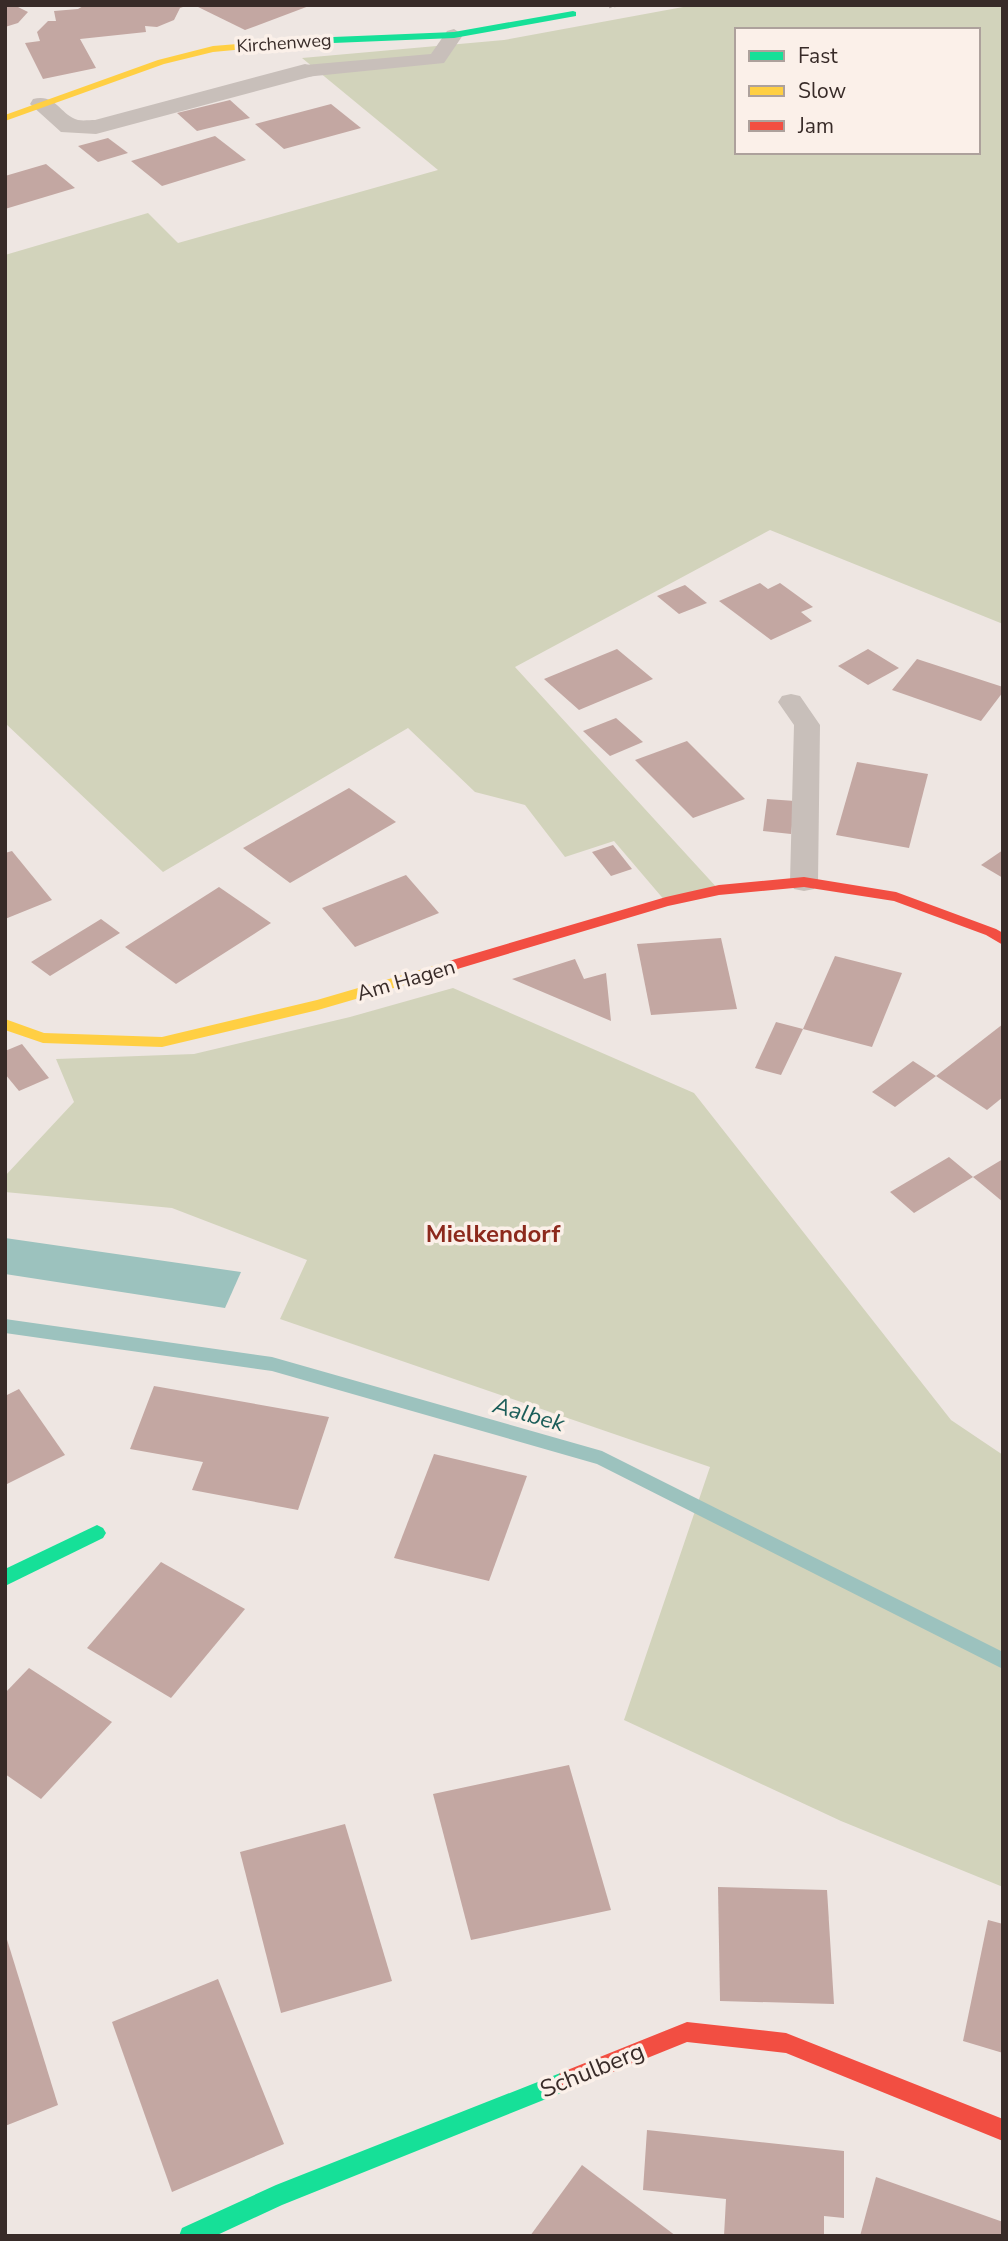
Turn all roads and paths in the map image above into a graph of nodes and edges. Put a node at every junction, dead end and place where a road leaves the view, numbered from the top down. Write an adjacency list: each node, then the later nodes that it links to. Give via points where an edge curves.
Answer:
1 (573, 14): 2 (street, Kirchenweg)
2 (454, 35): 3 (lane, via 436,59); 4 (street, Kirchenweg, via 213,49 161,62)
3 (305, 71): 4 (street, via 96,127 70,127)
4 (42, 104): 5 (street, Kirchenweg)
5 (5, 118)
6 (791, 702): 7 (lane, via 807,725)
7 (804, 882): 8 (street, Am Hagen, via 896,897); 9 (street, Am Hagen, via 719,890 666,902 318,1005 162,1042 43,1038)
8 (1003, 940)
9 (5, 1024)
10 (97, 1532): 11 (street)
11 (5, 1578)
12 (1003, 2130): 13 (street, Schulberg, via 786,2043 687,2032 276,2196)
13 (190, 2236)

